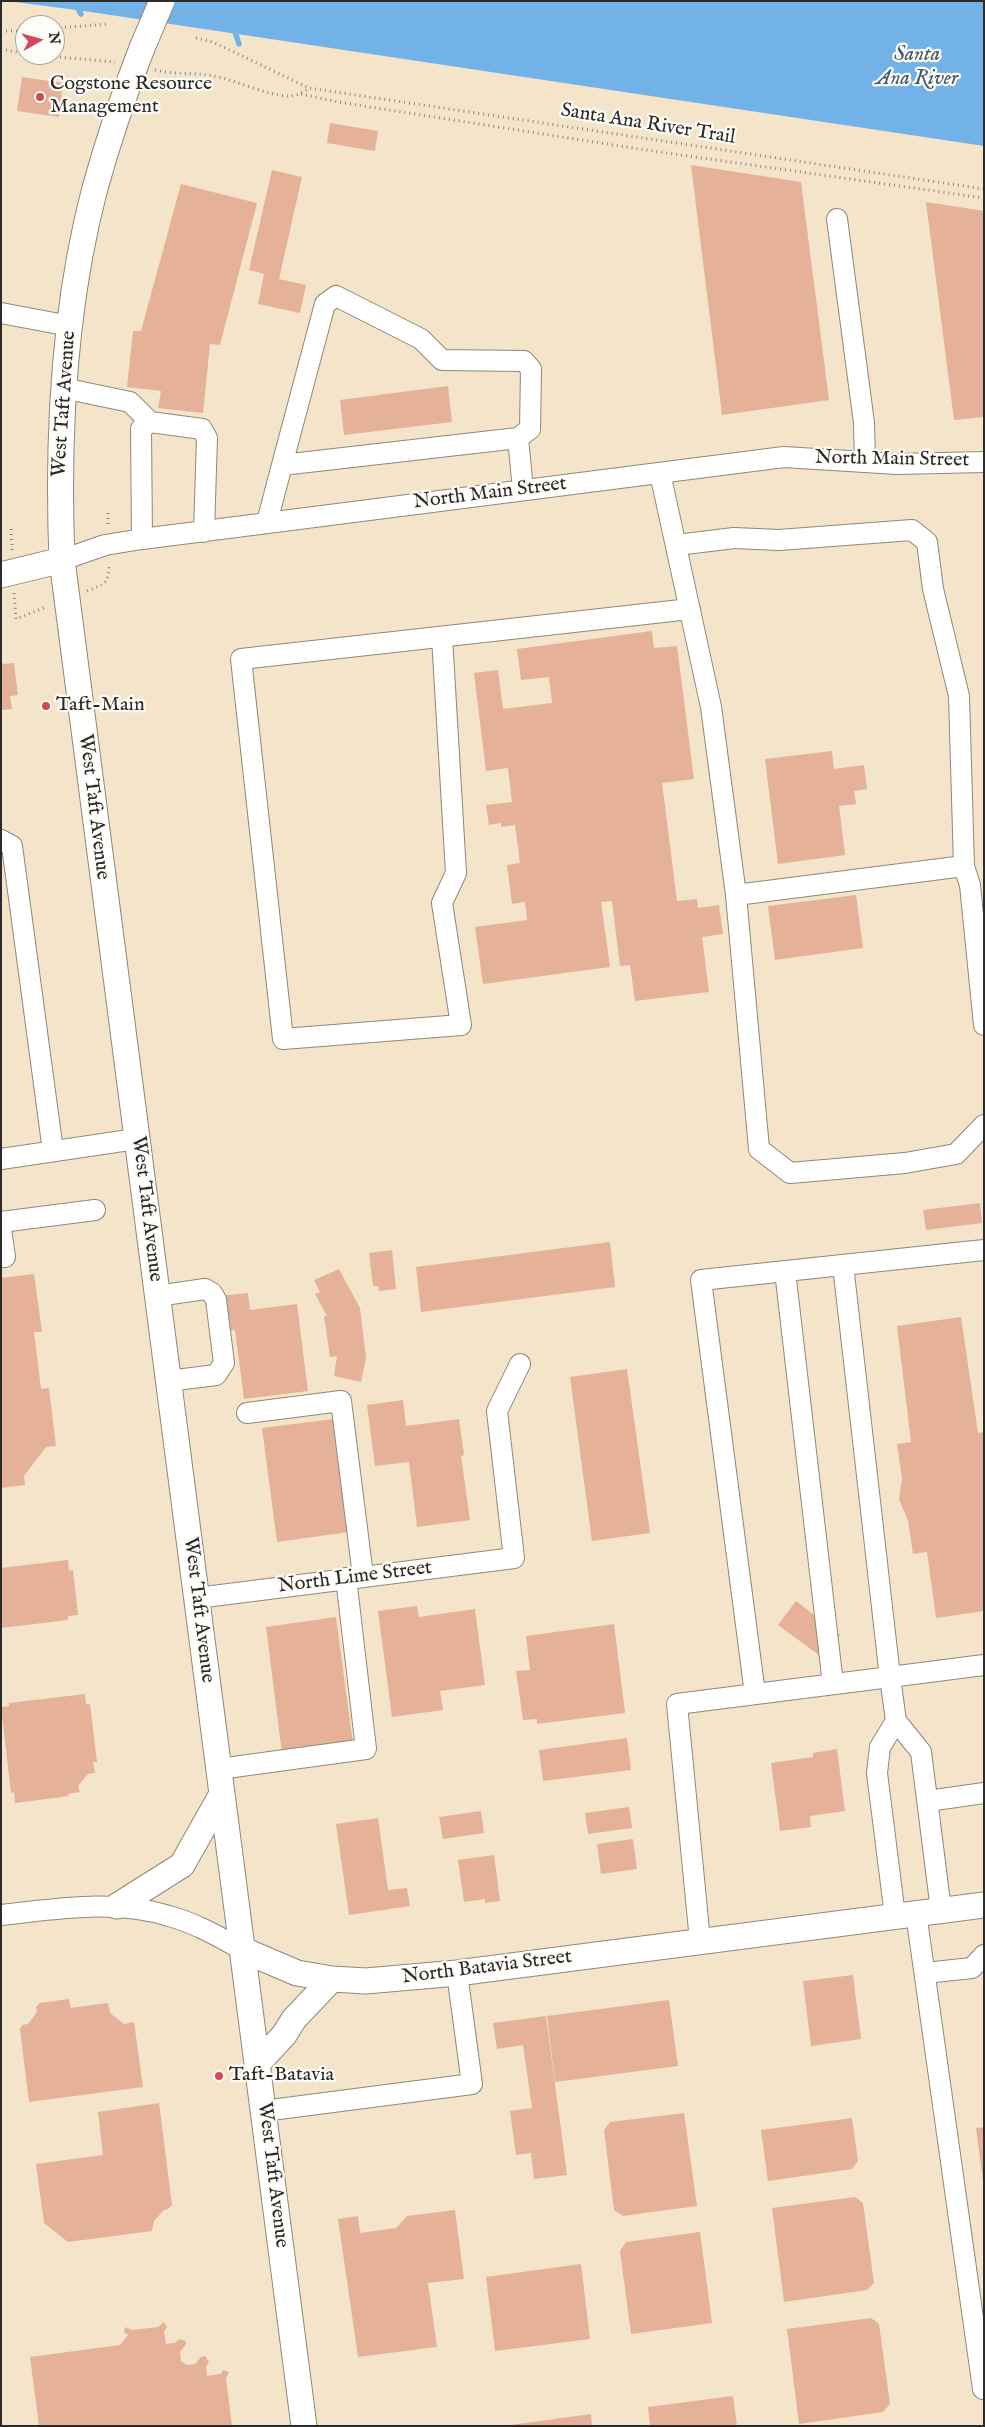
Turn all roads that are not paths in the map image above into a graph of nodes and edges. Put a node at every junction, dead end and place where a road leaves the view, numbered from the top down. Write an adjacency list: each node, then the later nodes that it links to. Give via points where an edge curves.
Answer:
1 (162, 1): 4 (main road, West Taft Avenue, bridge, via 110,137 82,244)
2 (837, 219): 8 (street, via 864,423)
3 (1, 313): 4 (street)
4 (70, 326): 5 (main road, West Taft Avenue)
5 (63, 388): 6 (street, via 130,402); 17 (main road, West Taft Avenue)
6 (150, 422): 14 (street, via 202,429 207,438); 15 (street, via 141,429)
7 (518, 438): 10 (street); 10 (street, via 530,429 531,369 524,362 442,360 422,339 336,296 325,304); 12 (street)
8 (865, 462): 9 (street, North Main Street); 11 (street, North Main Street, via 784,457)
9 (984, 462)
10 (282, 465): 13 (street)
11 (660, 472): 12 (street, North Main Street); 16 (street)
12 (523, 490): 13 (street, North Main Street)
13 (268, 522): 14 (street, North Main Street)
14 (204, 532): 15 (street, North Main Street)
15 (142, 539): 17 (street, North Main Street, via 105,545)
16 (677, 545): 19 (street); 22 (street, via 734,538 778,540 912,530 927,542 933,589 959,696)
17 (62, 560): 18 (main road, North Main Street); 26 (main road, West Taft Avenue)
18 (1, 575)
19 (690, 609): 20 (street); 23 (street, via 711,707)
20 (442, 637): 20 (street, via 241,659 283,1039 461,1024 442,903 456,873)
21 (1, 840): 27 (street, via 12,846)
22 (964, 866): 23 (street); 24 (street, via 970,885)
23 (736, 895): 25 (street, via 759,1149 790,1173 905,1163 956,1154)
24 (984, 1025)
25 (984, 1125)
26 (136, 1139): 27 (street); 36 (main road, West Taft Avenue)
27 (53, 1151): 28 (street)
28 (1, 1158)
29 (95, 1210): 30 (street)
30 (1, 1222)
31 (1, 1229): 33 (street, via 5,1257)
32 (984, 1250): 34 (street)
33 (1, 1257)
34 (843, 1265): 35 (street); 43 (street)
35 (785, 1272): 44 (street); 45 (street, via 702,1280)
36 (157, 1296): 38 (main road, West Taft Avenue); 38 (street, via 205,1289 216,1300 224,1363 216,1375)
37 (520, 1364): 40 (street, North Lime Street, via 497,1411 514,1558)
38 (168, 1381): 41 (main road, West Taft Avenue)
39 (247, 1413): 40 (street, via 340,1401)
40 (354, 1577): 41 (street, North Lime Street); 47 (street, via 366,1749)
41 (197, 1598): 47 (main road, West Taft Avenue)
42 (984, 1665): 43 (street)
43 (890, 1677): 44 (street); 46 (street)
44 (833, 1684): 45 (street)
45 (755, 1694): 56 (street, via 677,1704)
46 (896, 1720): 50 (street, via 921,1752); 55 (street, via 880,1747 877,1772)
47 (219, 1768): 49 (main road, West Taft Avenue)
48 (984, 1793): 50 (street)
49 (222, 1794): 52 (main road, via 182,1866); 57 (main road, West Taft Avenue)
50 (928, 1801): 53 (street)
51 (984, 1905): 53 (main road, North Batavia Street)
52 (117, 1906): 54 (street, North Batavia Street); 57 (street, North Batavia Street, via 170,1916)
53 (941, 1910): 55 (main road, North Batavia Street)
54 (1, 1915)
55 (906, 1915): 56 (main road, North Batavia Street); 60 (street)
56 (700, 1941): 59 (main road, North Batavia Street)
57 (243, 1950): 61 (main road, North Batavia Street, via 297,1972); 62 (main road, West Taft Avenue)
58 (984, 1955): 60 (street, via 972,1968)
59 (457, 1973): 61 (main road, North Batavia Street, via 366,1981); 63 (street, via 472,2084)
60 (925, 1973): 64 (street)
61 (332, 1979): 62 (main road)
62 (258, 2064): 63 (main road, West Taft Avenue)
63 (263, 2111): 65 (main road, West Taft Avenue)
64 (982, 2389)
65 (304, 2426)

